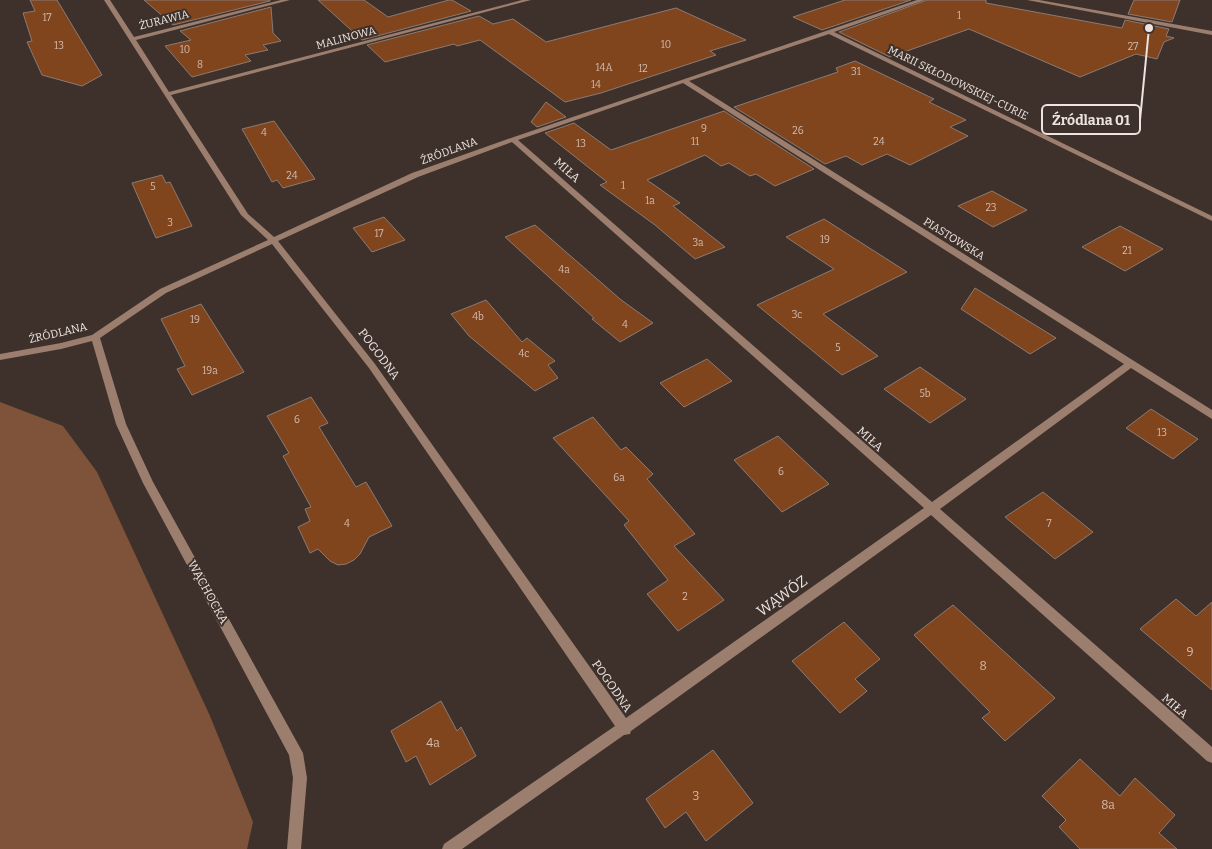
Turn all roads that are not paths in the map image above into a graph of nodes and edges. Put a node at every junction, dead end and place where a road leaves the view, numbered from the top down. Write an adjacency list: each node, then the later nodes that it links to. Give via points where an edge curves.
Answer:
1 (107, 0): 8 (street, POGODNA)
2 (287, 0): 8 (street, ŻURAWIA)
3 (528, 0): 10 (street, MALINOWA)
4 (922, 0): 6 (street, ŹRÓDLANA)
5 (1030, 0): 7 (street)
6 (830, 32): 9 (street, ŹRÓDLANA); 12 (street, MARII SKŁODOWSKIEJ-CURIE)
7 (1212, 33)
8 (133, 38): 10 (street, POGODNA)
9 (684, 81): 11 (street, ŹRÓDLANA); 16 (street, PIASTOWSKA)
10 (169, 94): 13 (street, POGODNA, via 245,215)
11 (513, 140): 13 (street, ŹRÓDLANA, via 394,184); 18 (street, MIŁA)
12 (1212, 219)
13 (274, 241): 14 (street, ŹRÓDLANA, via 163,291); 19 (street, POGODNA, via 372,366)
14 (95, 337): 15 (street, ŹRÓDLANA); 21 (street, WĄCHOCKA, via 122,424 148,483 296,753 300,778)
15 (0, 357)
16 (1130, 364): 17 (street, PIASTOWSKA); 18 (street, WĄWÓZ)
17 (1212, 415)
18 (931, 510): 19 (street, WĄWÓZ); 20 (street, MIŁA)
19 (625, 729): 22 (street, WĄWÓZ)
20 (1212, 756)
21 (294, 849)
22 (449, 849)

